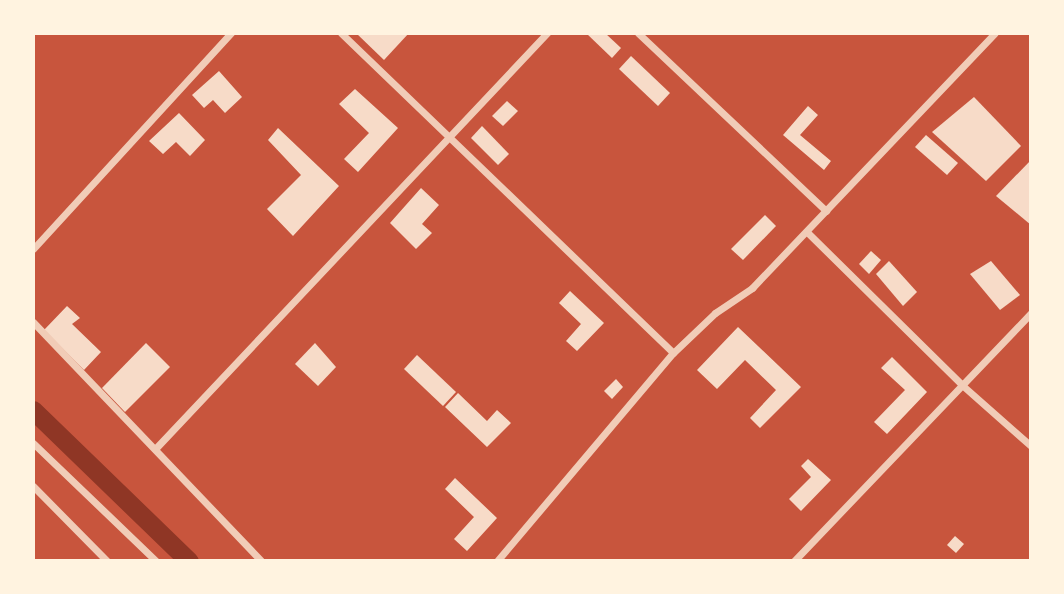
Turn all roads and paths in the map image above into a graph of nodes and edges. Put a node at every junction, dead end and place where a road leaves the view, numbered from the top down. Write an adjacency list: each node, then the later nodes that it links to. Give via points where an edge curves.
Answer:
1 (231, 33): 9 (street)
2 (341, 33): 6 (street)
3 (547, 33): 6 (street)
4 (638, 33): 7 (street)
5 (995, 33): 7 (street)
6 (449, 134): 12 (street); 16 (street)
7 (826, 211): 8 (street)
8 (807, 233): 12 (street, via 752,288 715,313); 13 (street)
9 (33, 248)
10 (1031, 313): 13 (street)
11 (33, 322): 16 (street)
12 (673, 353): 21 (street)
13 (962, 385): 15 (street); 22 (street)
14 (33, 443): 19 (street)
15 (1031, 446)
16 (155, 449): 20 (street)
17 (33, 486): 18 (street)
18 (107, 561)
19 (156, 561)
20 (261, 561)
21 (497, 561)
22 (794, 561)

